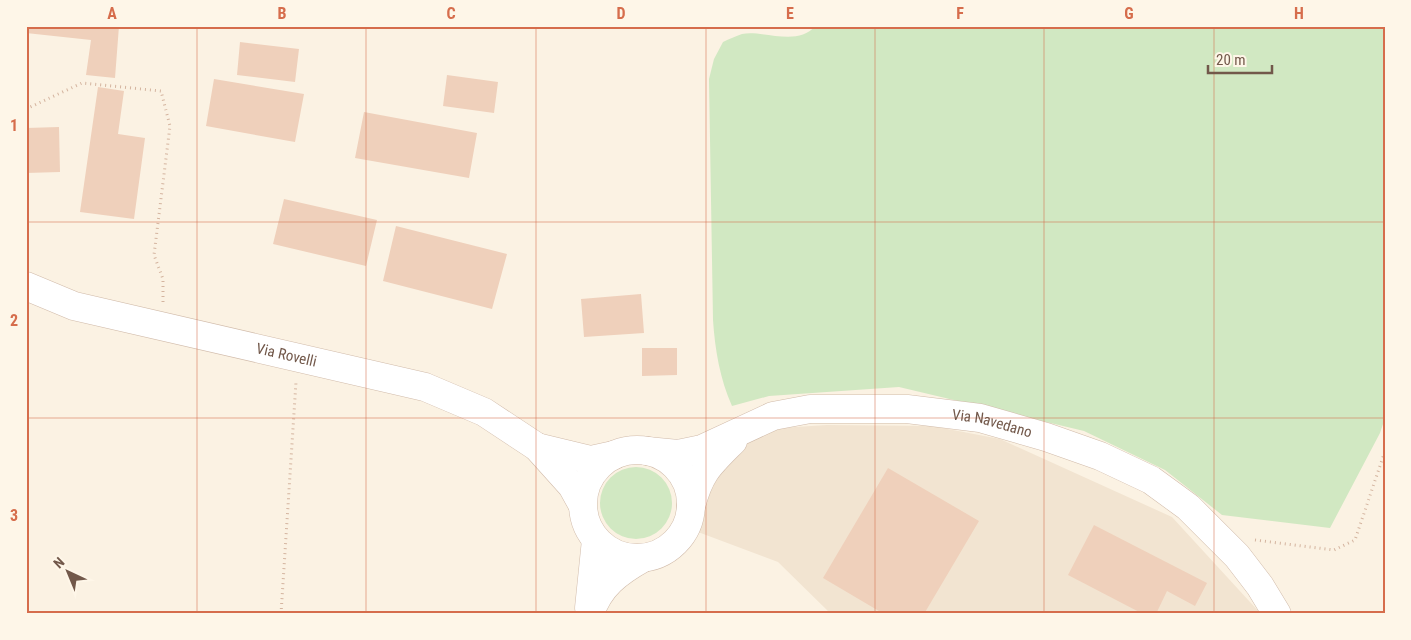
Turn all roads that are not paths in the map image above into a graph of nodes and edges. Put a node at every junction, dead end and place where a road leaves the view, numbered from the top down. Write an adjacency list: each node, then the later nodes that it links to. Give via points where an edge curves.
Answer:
1 (26, 286): 3 (street, Via Rovelli, via 74,306 425,387 484,412)
2 (747, 428): 4 (street, Via Navedano, via 702,449 678,454); 7 (street, via 706,468 697,483); 11 (street, Via Navedano, via 772,416 810,409 907,409 980,418 1046,437 1100,456 1151,480 1188,507 1260,586)
3 (537, 447): 5 (street, Via Rovelli, via 591,460); 6 (street, Via Rovelli, via 572,486)
4 (647, 451): 5 (street); 7 (street, via 664,458 679,470 686,481)
5 (614, 455): 6 (street, via 595,470 584,491)
6 (582, 504): 8 (street, via 586,523)
7 (691, 506): 9 (street, via 684,531 677,541 656,556)
8 (596, 540): 9 (street, via 612,553 633,559); 10 (street)
9 (643, 558): 10 (street, via 622,570 602,588)
10 (589, 614)
11 (1277, 614)

